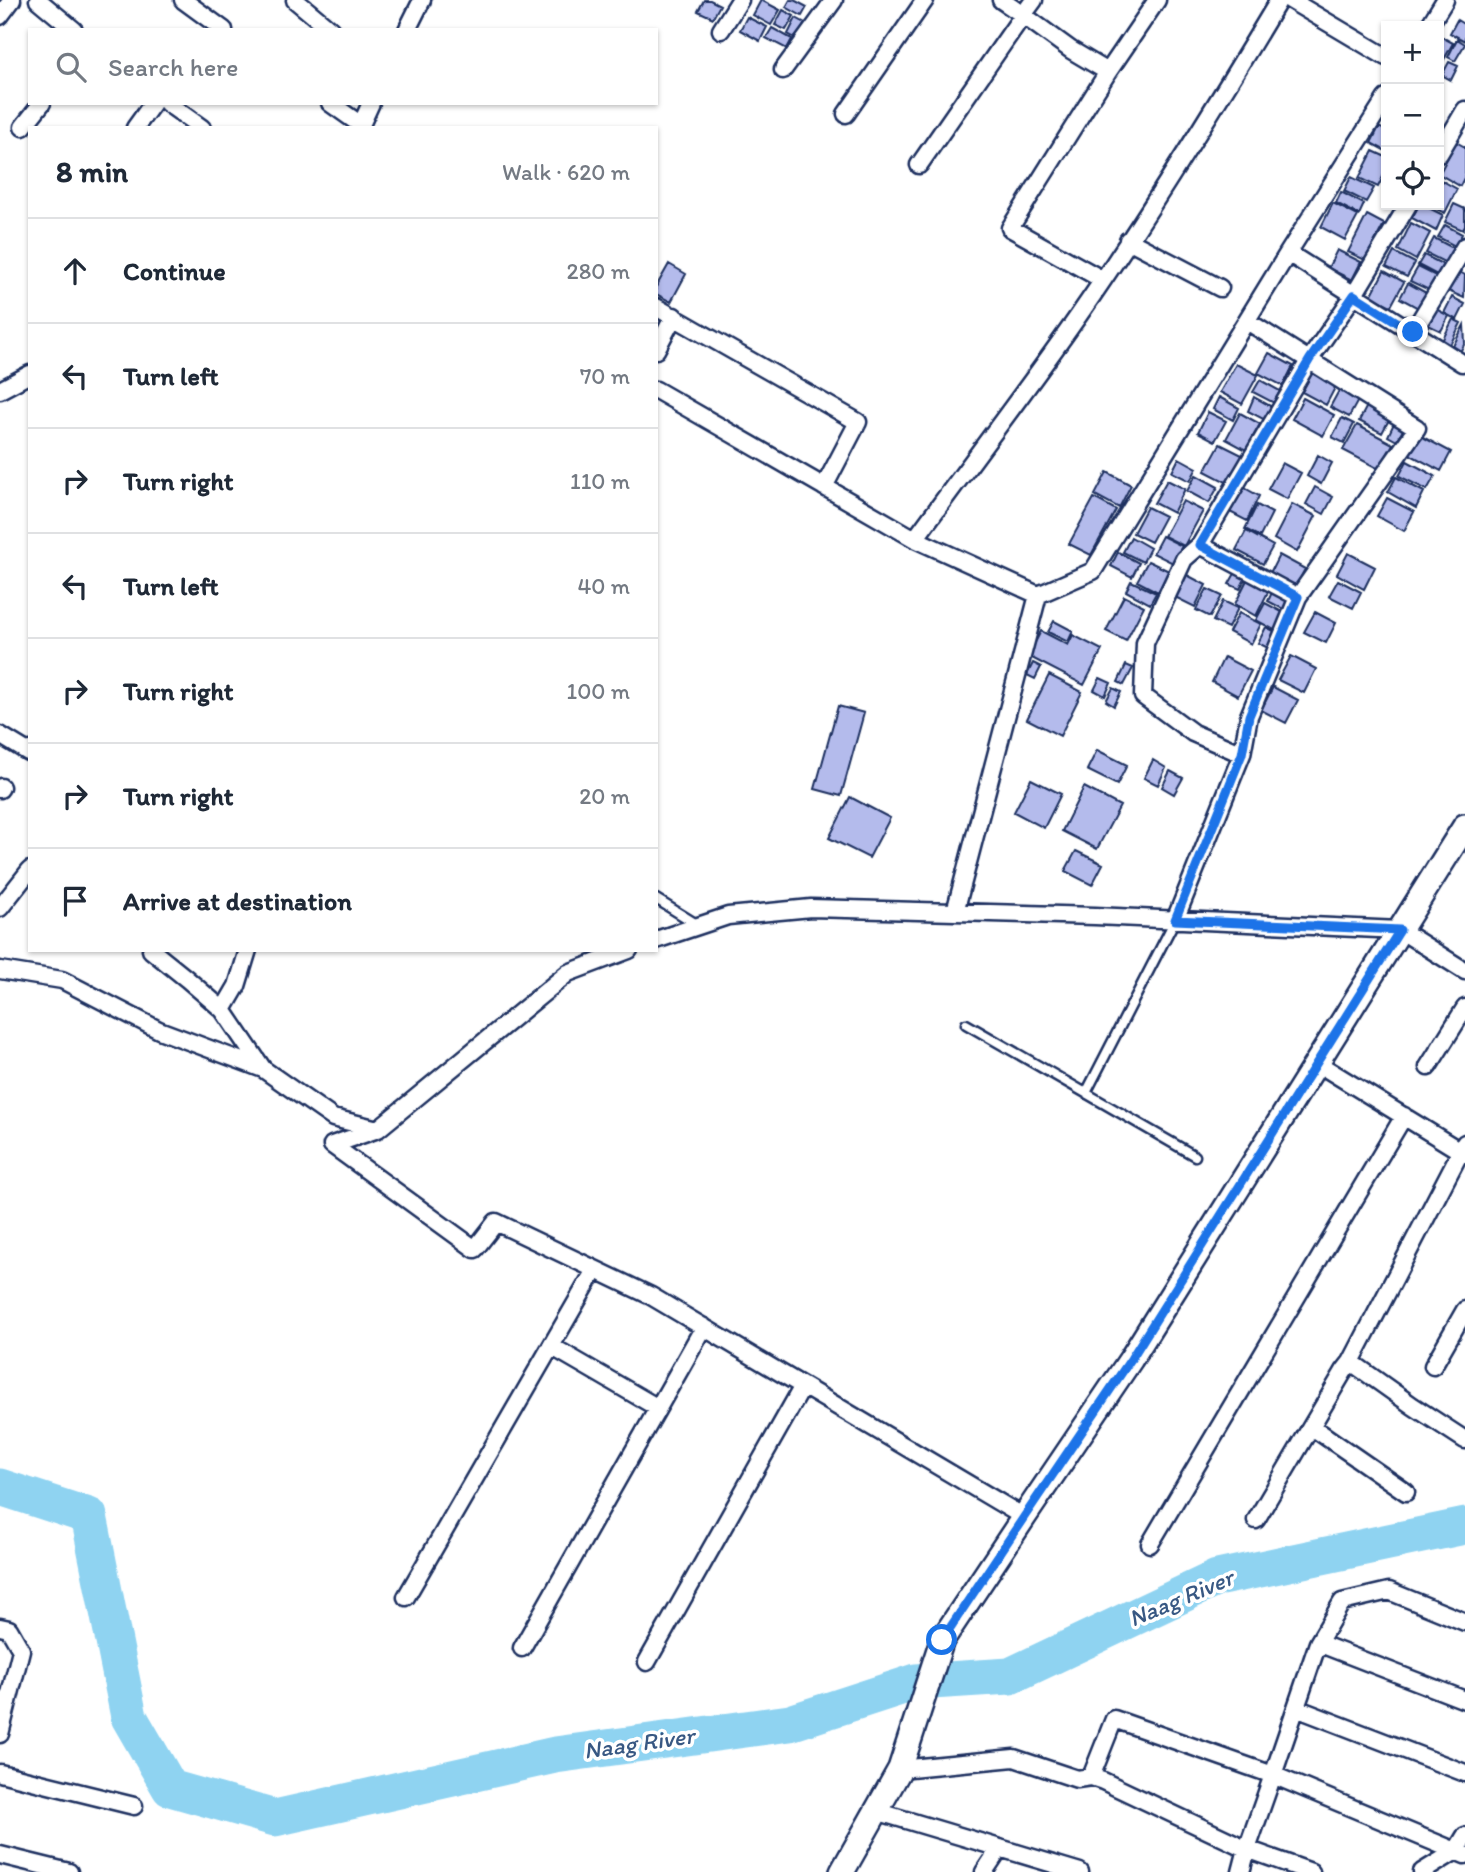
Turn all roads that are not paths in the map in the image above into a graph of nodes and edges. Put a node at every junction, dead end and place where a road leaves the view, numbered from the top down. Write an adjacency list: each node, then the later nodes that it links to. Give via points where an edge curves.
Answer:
1 (12, 0): 16 (street)
2 (38, 0): 18 (street)
3 (183, 0): 19 (street)
4 (295, 0): 20 (street)
5 (740, 0): 22 (street)
6 (834, 0): 24 (street)
7 (925, 0): 33 (street)
8 (1001, 0): 15 (street)
9 (1034, 0): 15 (street)
10 (1157, 0): 25 (street)
11 (1279, 0): 41 (street)
12 (1290, 0): 23 (street)
13 (1445, 0): 17 (street)
14 (417, 2): 21 (street)
15 (1023, 15): 25 (street); 39 (street)
16 (0, 16)
17 (1432, 21)
18 (72, 28)
19 (222, 28)
20 (329, 28)
21 (408, 28)
22 (721, 30)
23 (1381, 54)
24 (783, 71)
25 (1108, 72): 44 (street, via 1010,228)
26 (40, 105): 37 (street)
27 (152, 105): 34 (street)
28 (170, 105): 35 (street)
29 (333, 105): 36 (street)
30 (370, 105): 36 (street)
31 (1381, 106): 43 (street)
32 (1465, 110): 38 (street)
33 (846, 114)
34 (136, 126)
35 (199, 126)
36 (361, 126)
37 (23, 127)
38 (1443, 147)
39 (919, 165)
40 (1405, 210): 46 (street)
41 (1128, 240): 44 (street); 45 (street)
42 (1465, 246): 50 (street)
43 (1289, 253): 46 (street); 49 (street)
44 (1103, 280): 58 (street)
45 (1220, 288)
46 (1354, 295): 50 (street); 52 (street)
47 (658, 308): 48 (street)
48 (674, 316): 51 (street); 57 (street, via 858,422)
49 (1247, 321): 52 (street); 60 (street, via 1093,571)
50 (1413, 332): 53 (street)
51 (658, 346)
52 (1310, 359): 59 (street); 61 (street, via 1417,428)
53 (1462, 363)
54 (28, 375): 55 (street)
55 (0, 390)
56 (658, 391): 57 (street)
57 (824, 486): 58 (street)
58 (915, 539): 60 (street)
59 (1200, 545): 61 (street); 64 (street, via 1184,559 1145,643 1143,696 1193,733)
60 (1038, 595): 69 (street)
61 (1298, 597): 64 (street, via 1249,716)
62 (0, 735): 63 (street)
63 (28, 752)
64 (1242, 754): 70 (street)
65 (1465, 826): 72 (street)
66 (28, 873): 68 (street)
67 (658, 900): 71 (lane)
68 (0, 908)
69 (955, 912): 70 (street); 71 (street, via 811,908 728,916)
70 (1175, 920): 72 (street); 85 (lane)
71 (698, 925): 73 (street)
72 (1400, 930): 78 (street); 82 (street)
73 (658, 939)
74 (153, 952): 80 (street)
75 (247, 952): 80 (street, via 237,986)
76 (624, 952): 87 (street, via 568,973)
77 (0, 970): 84 (street, via 62,980 159,1030)
78 (1465, 971)
79 (1465, 1008): 83 (street)
80 (223, 1010): 84 (street)
81 (966, 1024): 85 (lane)
82 (1317, 1063): 86 (street); 101 (street, via 1131,1359)
83 (1428, 1067)
84 (263, 1069): 87 (street, via 333,1118)
85 (1087, 1093): 89 (lane)
86 (1404, 1116): 88 (street); 103 (street)
87 (377, 1129): 90 (street, via 332,1145 475,1249 496,1222)
88 (1463, 1149): 94 (street)
89 (1195, 1156)
90 (595, 1270): 92 (street); 93 (street)
91 (1465, 1310): 95 (street)
92 (704, 1328): 96 (street); 97 (street)
93 (551, 1346): 97 (street); 104 (street)
94 (1351, 1362): 98 (street); 99 (street)
95 (1433, 1366)
96 (803, 1386): 101 (street); 109 (street)
97 (658, 1408): 108 (street)
98 (1312, 1427): 100 (street); 102 (street)
99 (1465, 1440)
100 (1406, 1492)
101 (1024, 1517): 113 (street, via 942,1640)
102 (1256, 1520)
103 (1150, 1544)
104 (406, 1597)
105 (1465, 1622): 107 (street, via 1389,1591 1342,1602)
106 (0, 1627): 112 (street, via 9,1629 21,1650)
107 (1318, 1643): 110 (street); 111 (street)
108 (522, 1648)
109 (647, 1662)
110 (1465, 1700)
111 (1296, 1708): 115 (street); 116 (street)
112 (0, 1734)
113 (900, 1769): 117 (street, via 1014,1758 1077,1779); 119 (street)
114 (0, 1773): 118 (street)
115 (1465, 1773)
116 (1273, 1775): 117 (street, via 1114,1718); 122 (street); 123 (street)
117 (1091, 1777): 122 (street)
118 (134, 1806)
119 (876, 1811): 121 (street); 127 (street)
120 (1465, 1836): 123 (street)
121 (1000, 1848): 125 (street); 128 (street)
122 (1247, 1849): 129 (street); 130 (street)
123 (1460, 1853): 131 (street)
124 (0, 1855): 126 (street)
125 (1073, 1871)
126 (69, 1872)
127 (842, 1872)
128 (984, 1872)
129 (1241, 1872)
130 (1311, 1872)
131 (1422, 1872)

